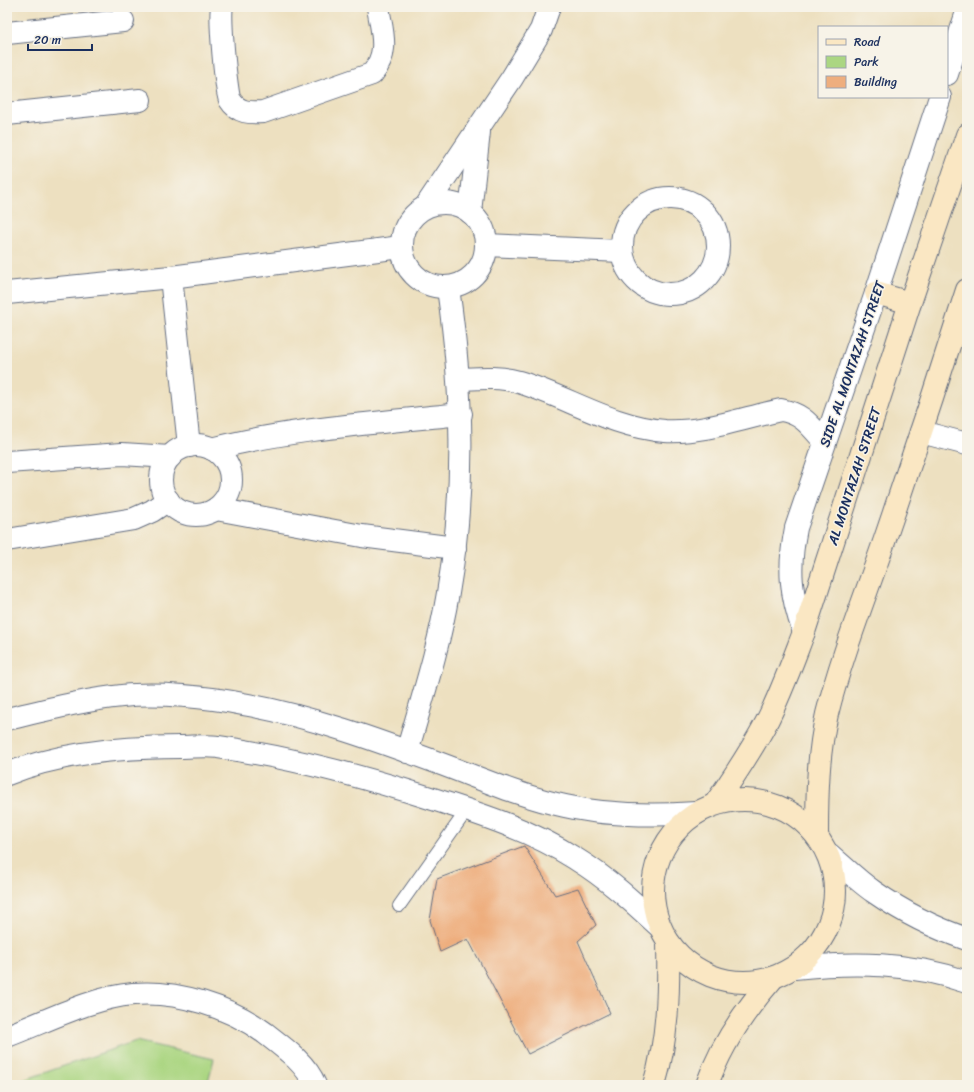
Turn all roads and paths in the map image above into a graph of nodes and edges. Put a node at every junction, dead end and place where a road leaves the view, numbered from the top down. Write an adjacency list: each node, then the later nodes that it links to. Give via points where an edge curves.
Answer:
1 (222, 7): 2 (street, via 221,27 229,99 238,109 250,113 263,112 372,74 380,65 384,54)
2 (378, 7)
3 (549, 7): 11 (street, via 541,30)
4 (967, 12): 7 (street)
5 (122, 21): 6 (street)
6 (7, 33)
7 (948, 71)
8 (940, 98): 21 (street, SIDE AL MONTAZAH STREET)
9 (140, 100): 10 (street)
10 (7, 114)
11 (479, 129): 13 (street); 14 (street)
12 (966, 143): 23 (street, AL MONTAZAH STREET)
13 (426, 206): 14 (street, via 441,203 456,205); 16 (street, via 407,223)
14 (470, 212): 15 (street, via 484,231)
15 (486, 245): 17 (street); 19 (street, via 485,255 476,273 464,283)
16 (401, 247): 18 (street); 19 (street, via 405,264 416,278 432,286)
17 (621, 251): 17 (street, via 627,270 641,285 659,294 679,294 698,286 712,271 718,252 716,232 707,214 691,202 671,198 651,202 634,213 623,230)
18 (171, 277): 22 (street); 29 (street)
19 (448, 288): 24 (street)
20 (967, 290): 26 (street)
21 (876, 292): 23 (street); 27 (street, SIDE AL MONTAZAH STREET)
22 (7, 293)
23 (910, 303): 37 (street, AL MONTAZAH STREET)
24 (459, 379): 25 (street); 27 (street, via 492,377 519,382 616,422 665,431 700,429 781,410 794,412)
25 (461, 414): 30 (street, via 302,431); 36 (street, via 461,481)
26 (921, 432): 28 (street); 43 (street, via 827,714 820,757)
27 (825, 442): 37 (street, SIDE AL MONTAZAH STREET, via 796,528 790,554 790,581 794,607)
28 (967, 444)
29 (189, 446): 30 (street, via 201,445); 31 (street)
30 (212, 449): 34 (street, via 225,461 232,478 225,500)
31 (170, 457): 32 (street, via 122,454); 33 (street, via 161,478)
32 (7, 462)
33 (168, 500): 34 (street, via 180,510 196,515); 35 (street, via 134,519)
34 (216, 509): 36 (street, via 362,536)
35 (7, 540)
36 (455, 548): 39 (street, via 439,639)
37 (804, 632): 41 (street, AL MONTAZAH STREET, via 787,678 766,722 742,764)
38 (7, 719): 39 (street, via 123,696 183,696 242,703 301,717)
39 (407, 752): 41 (street, via 523,795 566,806 609,813 653,816)
40 (7, 774): 42 (street, via 24,767 87,754 152,747 217,747 351,773)
41 (706, 809): 43 (street, via 755,800 779,806 806,823); 46 (street, AL MONTAZAH STREET, via 676,830 661,851 654,876 653,902)
42 (467, 810): 45 (lane); 46 (street, via 526,832 575,858 620,890)
43 (817, 834): 44 (street)
44 (829, 854): 47 (street, via 873,891 902,910 932,926); 48 (street, via 835,894 828,928 819,943)
45 (399, 906)
46 (664, 935): 49 (street, via 689,964 715,977 744,982); 53 (street, via 669,983 660,1065)
47 (967, 939)
48 (794, 968): 49 (street); 50 (street, via 830,964 904,966 940,972)
49 (774, 978): 54 (street, via 749,1005 728,1037)
50 (967, 982)
51 (7, 1036): 52 (street, via 97,1002 134,994 174,996 213,1006 250,1022 283,1046 311,1075)
52 (315, 1085)
53 (654, 1085)
54 (707, 1085)

